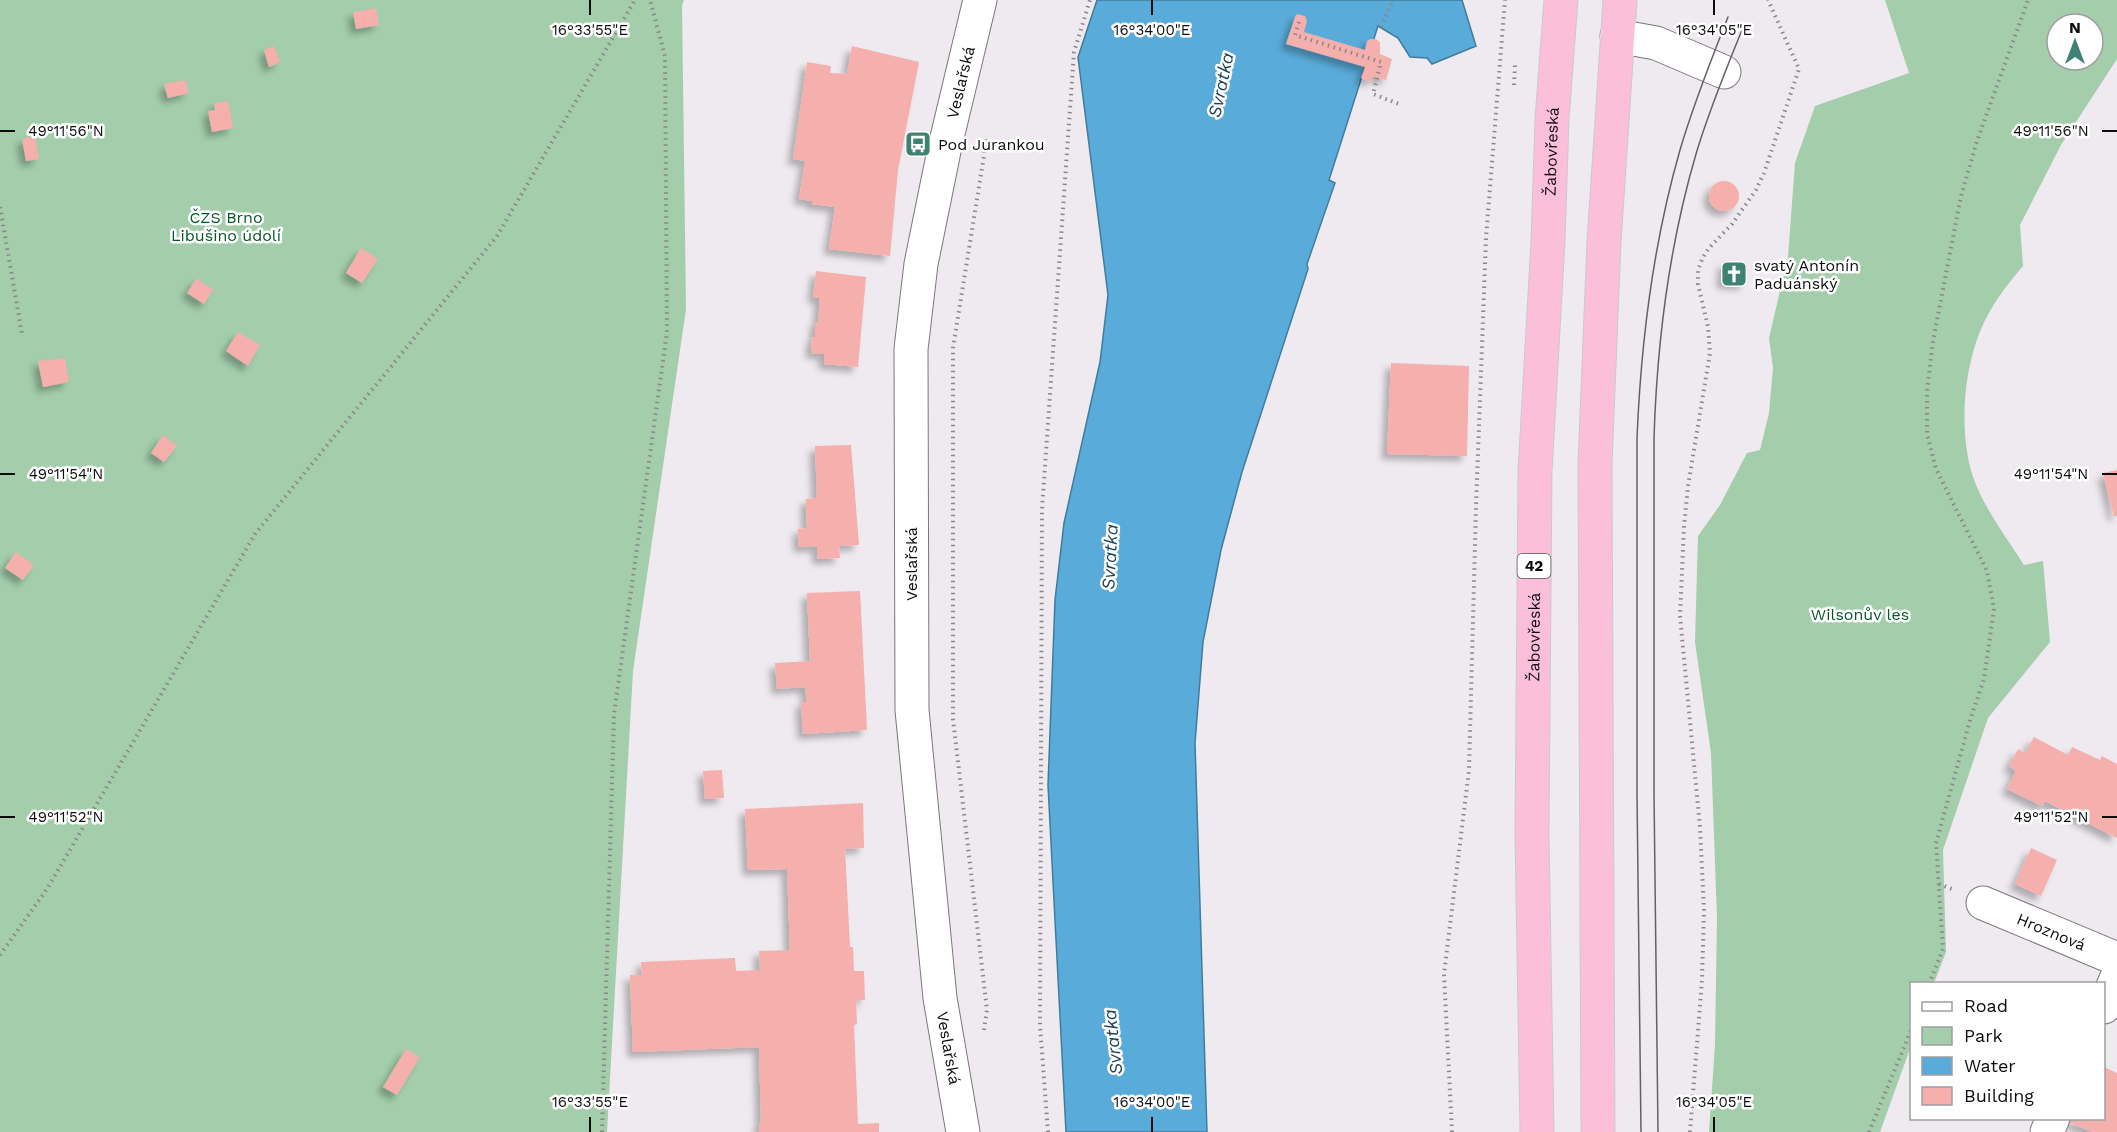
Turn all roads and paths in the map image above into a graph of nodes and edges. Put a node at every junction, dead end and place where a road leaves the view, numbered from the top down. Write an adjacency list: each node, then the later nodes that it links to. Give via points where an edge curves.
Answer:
1 (635, 0): 22 (path, via 497,237 255,534 47,889)
2 (650, 0): 29 (path, via 664,56 667,332 614,714)
3 (980, 0): 30 (street, Veslařská, via 921,264 910,350 912,710 940,998)
4 (1090, 0): 31 (path, via 1074,52 1042,509 1040,1025)
5 (1393, 0): 12 (path)
6 (1505, 0): 32 (path, via 1486,238 1468,770 1444,974)
7 (1561, 0): 33 (highway, Žabovřeská / 42, via 1535,472 1532,833)
8 (1620, 0): 13 (highway)
9 (1768, 0): 35 (path, via 1799,69 1756,190 1709,248 1698,270 1710,353 1688,486 1680,616 1704,911)
10 (2028, 0): 25 (path, via 1961,196 1935,330 1928,392 1927,434 1936,469 1986,571 1994,609 1984,679 1935,843 1943,949)
11 (1299, 22): 17 (path, via 1295,35 1381,62 1373,94)
12 (1381, 27)
13 (1617, 36): 15 (street, via 1656,43); 34 (highway, via 1595,463)
14 (1518, 65): 16 (path)
15 (1724, 72)
16 (1514, 85)
17 (1399, 104)
18 (987, 136): 28 (path, via 953,348 953,719 987,1010)
19 (0, 207): 20 (path)
20 (22, 334)
21 (1983, 903): 23 (street, Hroznová)
22 (0, 955)
23 (2117, 959)
24 (2117, 977): 26 (street)
25 (1930, 982)
26 (2105, 1003)
27 (1910, 1030): 36 (path)
28 (984, 1031)
29 (602, 1132)
30 (963, 1132)
31 (1048, 1132)
32 (1452, 1132)
33 (1537, 1132)
34 (1598, 1132)
35 (1690, 1132)
36 (1869, 1132)

